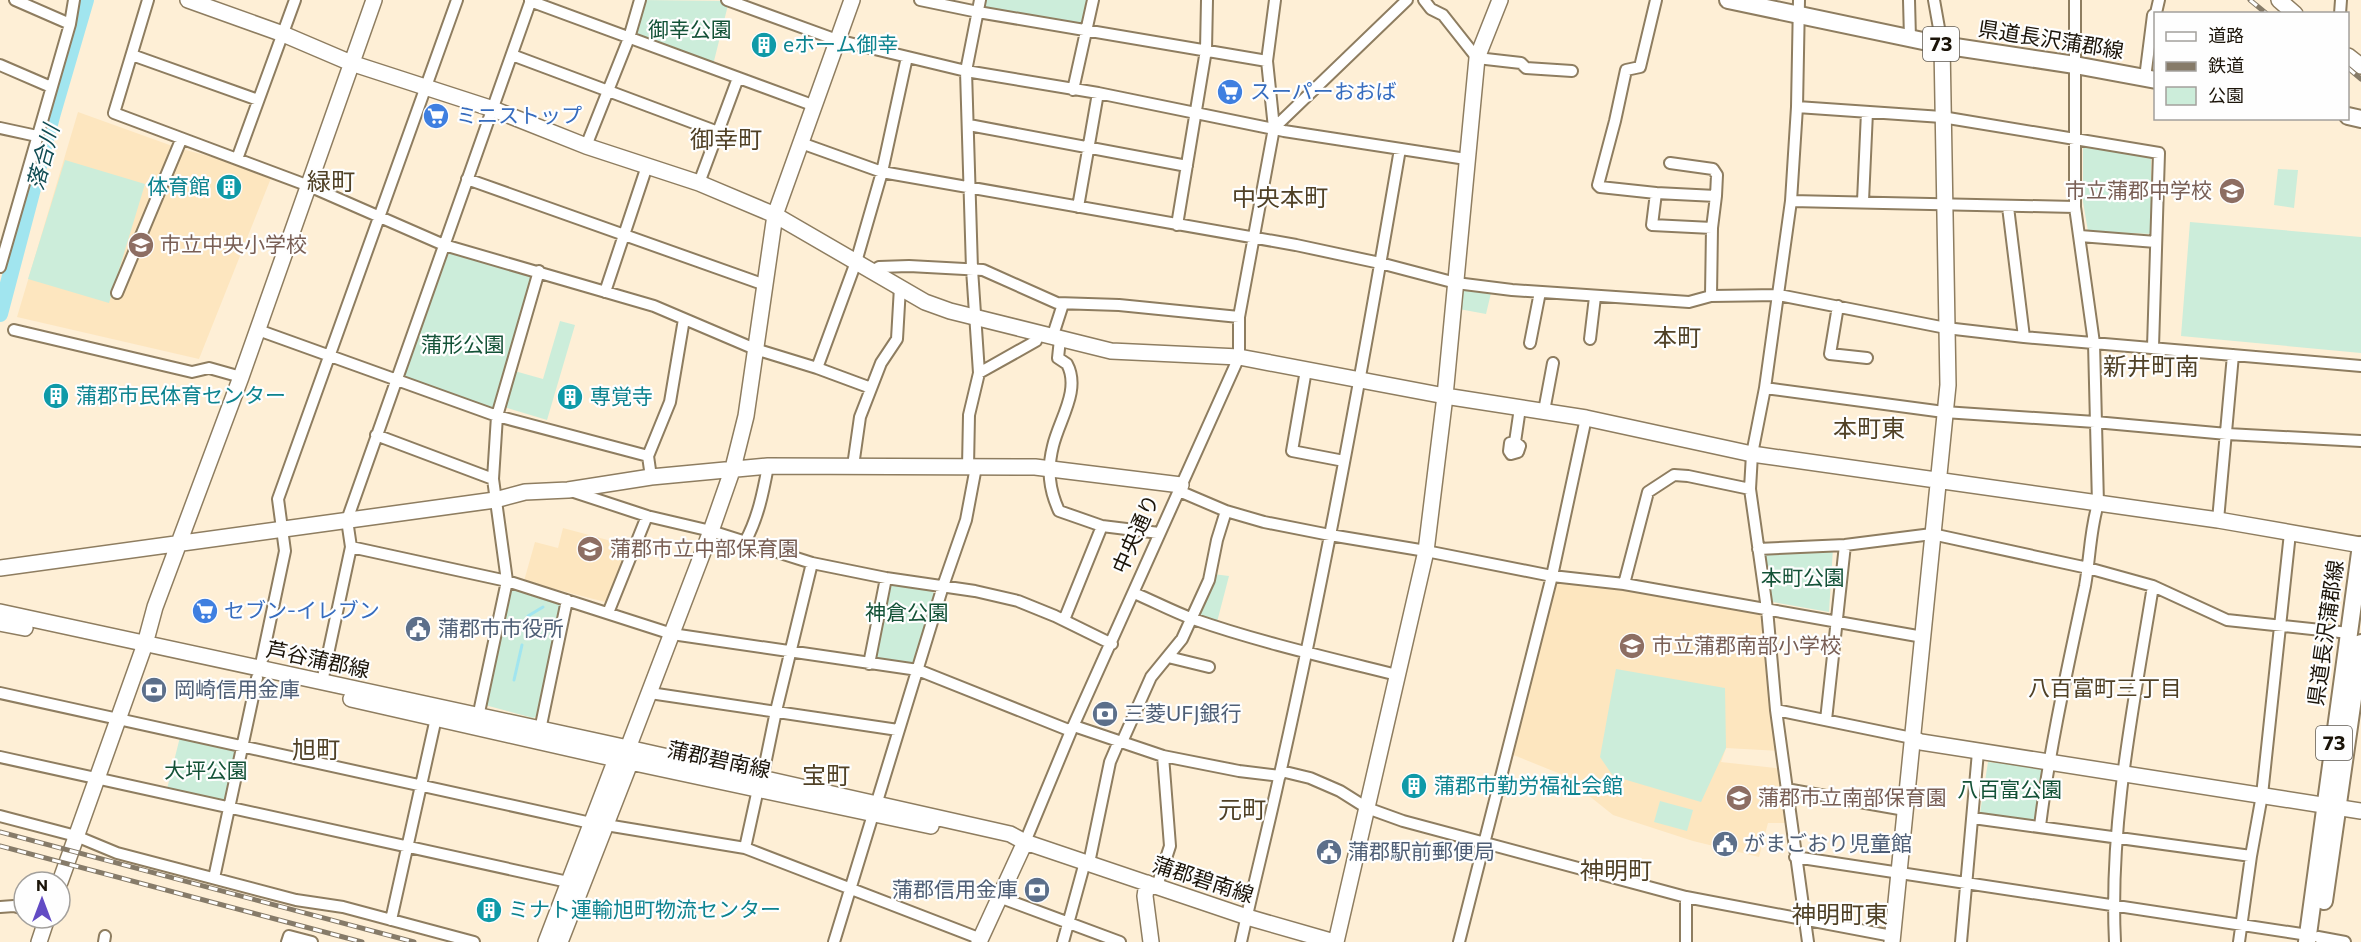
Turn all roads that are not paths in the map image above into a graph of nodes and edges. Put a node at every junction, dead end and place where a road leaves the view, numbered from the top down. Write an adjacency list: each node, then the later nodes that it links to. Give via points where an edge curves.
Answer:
1 (15, 0): 30 (street)
2 (74, 0): 30 (street)
3 (148, 0): 38 (street)
4 (188, 0): 32 (street)
5 (295, 0): 32 (street)
6 (374, 0): 44 (street)
7 (457, 0): 53 (street)
8 (640, 0): 33 (street)
9 (727, 0): 35 (street)
10 (852, 0): 35 (street)
11 (920, 0): 27 (street)
12 (980, 0): 27 (street)
13 (1093, 0): 31 (street)
14 (1207, 0): 37 (street)
15 (1275, 0): 43 (street, 中央通り)
16 (1407, 0): 66 (street)
17 (1424, 0): 42 (street, via 1443,15)
18 (1500, 0): 42 (street)
19 (1656, 0): 85 (street, via 1640,67 1626,70 1598,185)
20 (1728, 0): 26 (main road, 県道長沢蒲郡線 / 73)
21 (1909, 0): 34 (street)
22 (1934, 0): 36 (street)
23 (2075, 0): 46 (street)
24 (2278, 0): 28 (street)
25 (531, 1): 33 (street); 39 (street)
26 (1799, 8): 34 (main road, 県道長沢蒲郡線 / 73); 59 (street)
27 (978, 12): 31 (street); 48 (street)
28 (2293, 12)
29 (2154, 14): 51 (street)
30 (70, 24): 52 (street)
31 (1086, 30): 37 (street); 55 (street)
32 (283, 34): 44 (street); 57 (street)
33 (628, 38): 50 (street); 54 (street)
34 (1910, 38): 36 (main road, 県道長沢蒲郡線 / 73)
35 (837, 40): 40 (street); 58 (street)
36 (1942, 45): 46 (main road, 県道長沢蒲郡線 / 73); 63 (street)
37 (1206, 50): 43 (street); 62 (street)
38 (132, 55): 57 (street); 69 (street, via 114,113)
39 (512, 55): 54 (street); 60 (street)
40 (907, 57): 48 (street); 80 (street)
41 (2349, 57): 47 (street)
42 (1477, 58): 49 (street, via 1521,63 1526,68); 76 (street)
43 (1267, 61): 66 (street, 中央通り)
44 (351, 63): 53 (street); 83 (street)
45 (0, 65): 52 (street)
46 (2075, 65): 51 (main road, 県道長沢蒲郡線 / 73); 70 (street)
47 (2361, 66)
48 (966, 71): 55 (street); 64 (street)
49 (1572, 71)
50 (738, 78): 58 (street); 67 (street)
51 (2150, 79)
52 (51, 87): 68 (street)
53 (426, 88): 60 (street); 94 (street)
54 (608, 90): 67 (street); 72 (street)
55 (1073, 90): 56 (street)
56 (1098, 93): 62 (street); 73 (street)
57 (258, 100): 75 (street)
58 (815, 106): 71 (street)
59 (1797, 106): 61 (street); 87 (street)
60 (493, 109): 72 (street); 81 (street)
61 (1867, 112): 63 (street); 88 (street)
62 (1197, 113): 66 (street); 79 (street)
63 (1942, 117): 70 (street); 89 (street)
64 (969, 125): 73 (street); 84 (street)
65 (0, 128): 68 (street)
66 (1274, 128): 74 (street); 99 (street, 中央通り)
67 (718, 132): 82 (street)
68 (36, 136): 104 (street)
69 (181, 140): 75 (street); 113 (street)
70 (2075, 140): 92 (street); 100 (street, via 2159,153)
71 (801, 143): 80 (street); 93 (street)
72 (586, 146): 78 (street)
73 (1088, 147): 79 (street); 90 (street)
74 (1400, 149): 76 (street); 103 (street)
75 (237, 159): 83 (street)
76 (1466, 159): 108 (street)
77 (1670, 163): 86 (street, via 1713,169 1717,175)
78 (647, 166): 82 (street); 97 (street)
79 (1187, 166): 95 (street)
80 (882, 172): 84 (street); 102 (street)
81 (467, 179): 97 (street); 101 (street)
82 (699, 183): 93 (street)
83 (309, 186): 94 (street); 124 (street)
84 (970, 187): 90 (street); 105 (street)
85 (1656, 193): 86 (street); 96 (street, via 1652,225)
86 (1716, 196): 96 (street)
87 (1791, 201): 88 (street); 114 (street)
88 (1863, 201): 89 (street)
89 (1945, 204): 91 (street); 122 (street)
90 (1078, 207): 95 (street)
91 (2008, 207): 92 (street); 126 (street)
92 (2075, 207): 98 (street)
93 (775, 214): 102 (street); 109 (street)
94 (381, 216): 101 (street); 133 (street)
95 (1177, 225): 99 (street)
96 (1712, 228): 115 (street)
97 (625, 236): 109 (street); 111 (street)
98 (2080, 236): 100 (street); 129 (street)
99 (1254, 238): 103 (street); 119 (street, 中央通り)
100 (2156, 242): 130 (street)
101 (444, 245): 106 (street); 142 (street)
102 (856, 262): 107 (street); 138 (street)
103 (1380, 263): 108 (street); 143 (street)
104 (0, 267)
105 (972, 269): 107 (street, via 909,266 879,267); 117 (street, via 983,270); 120 (street)
106 (538, 271): 111 (street); 150 (street)
107 (872, 271): 110 (street)
108 (1456, 283): 112 (street); 146 (street)
109 (765, 285): 131 (street)
110 (900, 287): 120 (street, via 925,302); 144 (street, via 897,339 881,363)
111 (605, 292): 121 (street)
112 (1540, 292): 116 (street); 128 (street)
113 (117, 293)
114 (1779, 295): 115 (street); 118 (street); 145 (street)
115 (1711, 296): 116 (street, via 1689,302)
116 (1595, 297): 127 (street)
117 (1063, 304): 119 (street, via 1119,305); 125 (street)
118 (1838, 306): 122 (street); 135 (street, via 1830,354)
119 (1239, 317): 134 (street, 中央通り)
120 (975, 318): 125 (street); 140 (street)
121 (684, 319): 131 (street); 158 (street, via 670,402)
122 (1946, 328): 126 (street); 149 (street)
123 (14, 330): 141 (street, via 192,372 209,368)
124 (258, 330): 133 (street); 141 (street)
125 (1050, 337): 134 (street, via 1130,353); 140 (street, via 1035,340); 164 (street, via 1058,358 1067,364 1073,384 1053,446)
126 (2024, 337): 129 (street)
127 (1590, 339)
128 (1530, 343)
129 (2094, 343): 130 (street); 152 (street)
130 (2152, 347): 132 (street)
131 (755, 349): 138 (street); 163 (street, via 746,416)
132 (2233, 355): 137 (street); 153 (street)
133 (330, 357): 142 (street); 178 (street, via 278,499)
134 (1239, 357): 139 (street); 168 (street, 中央通り)
135 (1867, 358)
136 (1553, 363): 148 (street)
137 (2361, 366)
138 (817, 368): 144 (street)
139 (1306, 370): 143 (street); 159 (street, via 1292,451)
140 (979, 373): 162 (street, via 969,415)
141 (241, 377): 184 (street)
142 (396, 380): 150 (street); 154 (street)
143 (1360, 380): 146 (street); 159 (street)
144 (872, 388): 161 (street, via 860,417)
145 (1766, 388): 149 (street); 157 (street)
146 (1445, 396): 147 (street); 190 (street)
147 (1520, 408): 148 (street); 156 (street)
148 (1544, 411): 151 (street)
149 (1944, 412): 152 (street); 167 (street)
150 (497, 416): 158 (street); 166 (street)
151 (1586, 418): 157 (street); 194 (street)
152 (2095, 422): 153 (street); 172 (street)
153 (2227, 434): 155 (street); 176 (street)
154 (376, 435): 166 (street); 175 (street)
155 (2361, 441)
156 (1515, 442)
157 (1752, 454): 167 (street); 169 (street)
158 (648, 456): 165 (street)
159 (1344, 461): 183 (street)
160 (768, 466): 161 (street); 163 (street); 185 (street, via 759,509)
161 (853, 466): 162 (street)
162 (972, 467): 164 (street); 198 (street, via 970,506)
163 (733, 468): 165 (street); 179 (street)
164 (1051, 468): 168 (street); 177 (street, via 1050,490 1059,511)
165 (651, 477): 170 (street)
166 (493, 479): 171 (street)
167 (1937, 480): 172 (street); 182 (street)
168 (1180, 488): 173 (street); 180 (street, 中央通り)
169 (1750, 489): 189 (street); 197 (street, via 1674,475 1648,492)
170 (567, 490): 171 (street, via 525,492); 174 (street)
171 (495, 500): 175 (street); 196 (street)
172 (2097, 504): 176 (street); 193 (street)
173 (1226, 511): 183 (street); 205 (street, via 1209,580)
174 (647, 516): 179 (street); 204 (street)
175 (347, 520): 178 (street); 188 (street)
176 (2218, 520): 181 (street)
177 (1102, 526): 180 (street); 206 (street)
178 (282, 528): 184 (street); 221 (street, via 285,551)
179 (711, 531): 185 (street); 210 (street)
180 (1159, 533): 200 (street, 中央通り)
181 (2290, 533): 187 (street); 209 (street)
182 (1932, 534): 186 (street); 193 (street); 211 (street)
183 (1330, 535): 190 (street); 216 (street)
184 (179, 542): 192 (street); 214 (street)
185 (745, 542): 191 (street)
186 (1845, 545): 189 (street); 207 (street)
187 (2361, 545): 212 (main road, 県道長沢蒲郡線 / 73)
188 (351, 547): 196 (street); 223 (street)
189 (1758, 549): 202 (street)
190 (1426, 551): 194 (street); 222 (street)
191 (812, 562): 195 (street); 215 (street)
192 (0, 567)
193 (2088, 568): 199 (street); 243 (street)
194 (1552, 576): 197 (street); 264 (street)
195 (886, 578): 198 (street); 218 (street)
196 (507, 581): 201 (street); 228 (street)
197 (1624, 585): 202 (street)
198 (943, 586): 206 (street, via 1018,601); 220 (street)
199 (2153, 586): 209 (street, via 2227,620); 245 (street)
200 (1134, 592): 205 (street); 213 (street, 中央通り)
201 (567, 600): 204 (street); 233 (street)
202 (1767, 609): 207 (street); 226 (street)
203 (0, 612): 214 (street, 芦谷蒲郡線)
204 (608, 613): 210 (street)
205 (1191, 618): 216 (street); 217 (street)
206 (1064, 620): 213 (street)
207 (1838, 621): 211 (street); 231 (street)
208 (0, 623): 214 (street, 芦谷蒲郡線)
209 (2280, 626): 212 (street); 250 (street)
210 (672, 634): 215 (street); 225 (street)
211 (1923, 637): 235 (street)
212 (2355, 638): 236 (main road, 県道長沢蒲郡線 / 73); 251 (main road, 県道長沢蒲郡線 / 73)
213 (1112, 644): 232 (street, 中央通り)
214 (143, 649): 221 (street, 芦谷蒲郡線); 230 (street)
215 (791, 652): 218 (street); 227 (street)
216 (1305, 652): 222 (street); 244 (street)
217 (1168, 657): 219 (street); 237 (street, via 1151,677)
218 (869, 664): 220 (street)
219 (1209, 667)
220 (918, 670): 232 (street); 234 (street)
221 (258, 674): 223 (street, 芦谷蒲郡線); 229 (street, 芦谷蒲郡線); 238 (street)
222 (1397, 675): 253 (street)
223 (322, 682): 228 (street, 芦谷蒲郡線)
224 (0, 693): 230 (street)
225 (650, 693): 227 (street); 242 (street)
226 (1776, 710): 231 (street); 249 (street)
227 (776, 711): 234 (street); 247 (street)
228 (478, 717): 233 (street, 芦谷蒲郡線)
229 (436, 718): 242 (street, 芦谷蒲郡線); 248 (street)
230 (117, 719): 238 (street); 246 (street)
231 (1826, 720): 235 (street)
232 (1073, 728): 237 (street); 263 (street, 中央通り)
233 (540, 730): 242 (street, 芦谷蒲郡線)
234 (898, 730): 254 (street)
235 (1912, 738): 239 (street); 255 (street)
236 (2354, 741): 251 (main road, 県道長沢蒲郡線 / 73)
237 (1121, 742): 240 (street); 269 (street, via 1110,762)
238 (243, 747): 248 (street); 252 (street)
239 (1978, 753): 243 (street); 258 (street)
240 (1163, 756): 244 (street, via 1239,771); 275 (street, via 1170,846)
241 (0, 757): 246 (street)
242 (625, 757): 247 (street, 蒲郡碧南線); 259 (street)
243 (2048, 761): 245 (street); 260 (street)
244 (1280, 774): 253 (street, via 1310,778); 280 (street)
245 (2123, 774): 250 (street); 262 (street)
246 (96, 778): 252 (street); 261 (street)
247 (760, 784): 254 (street, 蒲郡碧南線); 266 (street)
248 (421, 785): 259 (street); 265 (street)
249 (1786, 789): 255 (street); 268 (street)
250 (2262, 795): 251 (street); 267 (street)
251 (2333, 807): 256 (street); 286 (main road, 県道長沢蒲郡線 / 73)
252 (228, 808): 265 (street); 272 (street)
253 (1367, 808): 264 (street); 298 (street)
254 (876, 809): 263 (street, 蒲郡碧南線, via 1008,842); 276 (street)
255 (1905, 810): 271 (street)
256 (2361, 811)
257 (0, 816): 261 (street)
258 (1973, 818): 260 (street); 274 (street)
259 (598, 824): 266 (street); 273 (street); 292 (street)
260 (2040, 826): 262 (street)
261 (76, 836): 270 (street); 272 (street, via 117,853)
262 (2116, 838): 267 (street); 279 (street)
263 (1025, 842): 269 (street, 蒲郡碧南線); 277 (street, 中央通り)
264 (1484, 843): 278 (street); 299 (street)
265 (408, 847): 273 (street); 281 (street)
266 (745, 848): 276 (street)
267 (2251, 856): 284 (street)
268 (1795, 857): 271 (street); 282 (street)
269 (1087, 863): 275 (street, 蒲郡碧南線); 283 (street)
270 (64, 870)
271 (1899, 872): 274 (street); 285 (street)
272 (214, 878): 281 (street)
273 (568, 882): 291 (street)
274 (1966, 883): 279 (street); 302 (street)
275 (1152, 885): 280 (street, 蒲郡碧南線); 296 (street, via 1145,896)
276 (851, 889): 287 (street); 293 (street)
277 (999, 897): 283 (street); 287 (street, 中央通り)
278 (1686, 897): 282 (street); 300 (street)
279 (2113, 905): 284 (street); 303 (street)
280 (1246, 917): 297 (street); 298 (street, 蒲郡碧南線)
281 (391, 920): 290 (street)
282 (1805, 921): 285 (street); 301 (street)
283 (1068, 923): 294 (street); 295 (street)
284 (2241, 926): 286 (street); 304 (street)
285 (1892, 939)
286 (2313, 939): 305 (street)
287 (980, 940)
288 (287, 942): 289 (street, via 290,936)
289 (312, 942)
290 (474, 942)
291 (546, 942)
292 (560, 942)
293 (834, 942)
294 (1063, 942)
295 (1120, 942)
296 (1151, 942)
297 (1241, 942)
298 (1335, 942)
299 (1459, 942)
300 (1686, 942)
301 (1808, 942)
302 (1961, 942)
303 (2115, 942)
304 (2239, 942)
305 (2345, 942)

